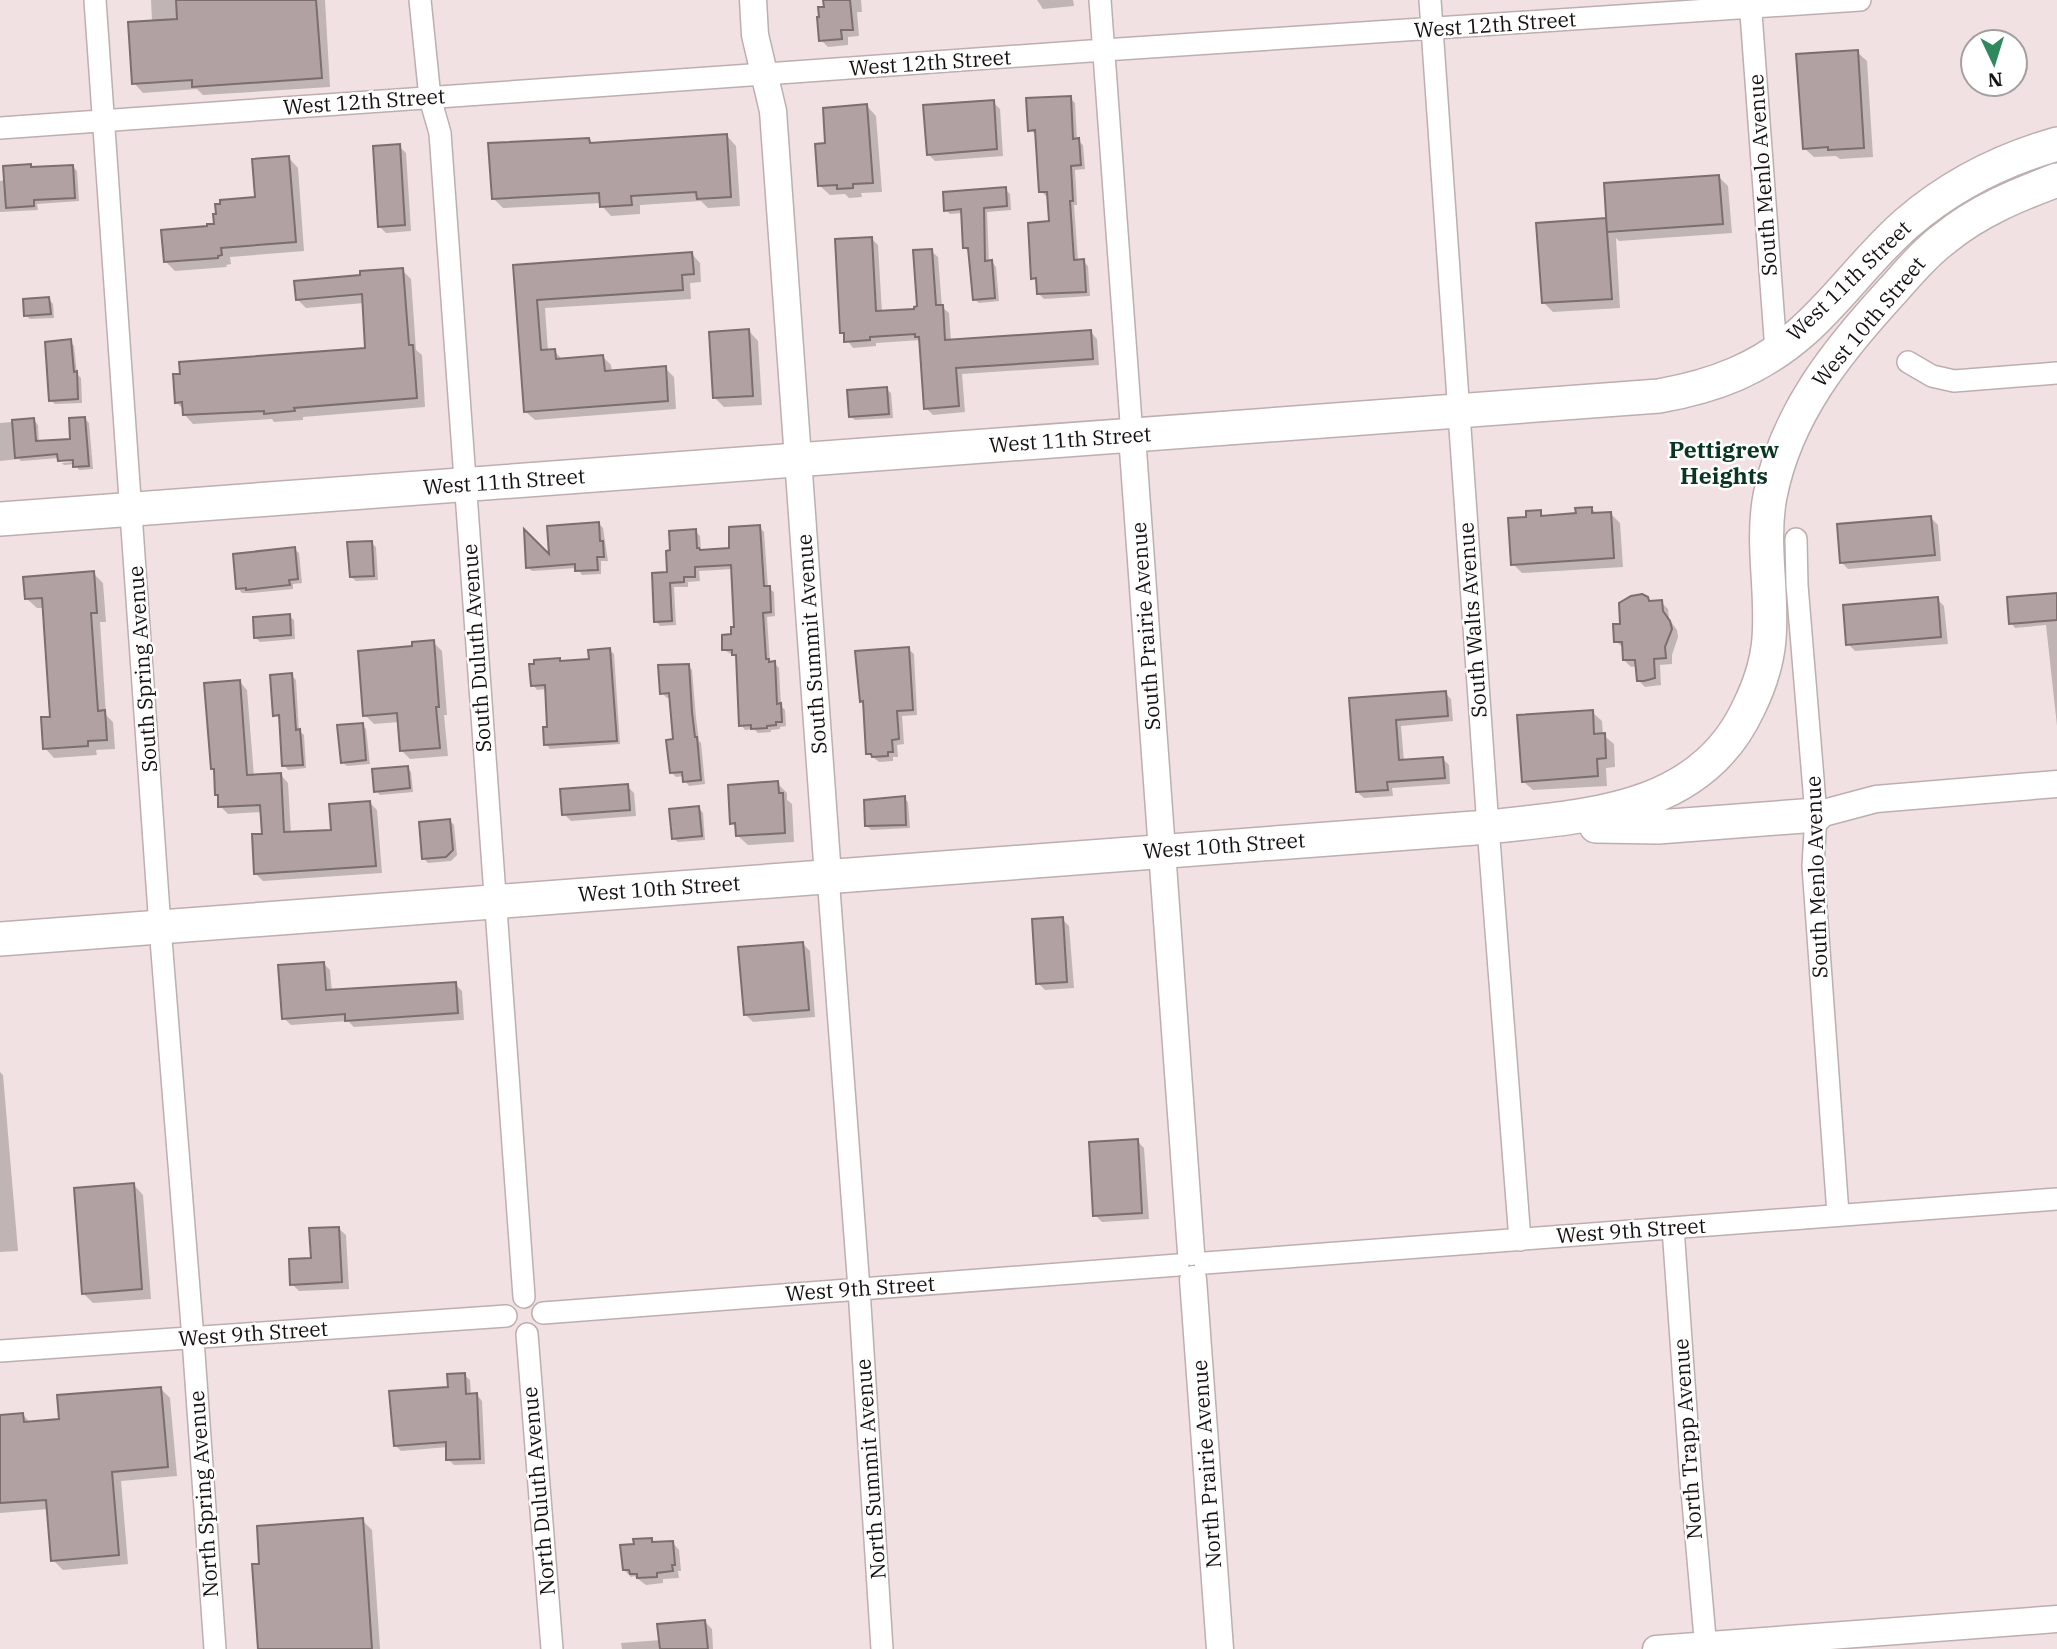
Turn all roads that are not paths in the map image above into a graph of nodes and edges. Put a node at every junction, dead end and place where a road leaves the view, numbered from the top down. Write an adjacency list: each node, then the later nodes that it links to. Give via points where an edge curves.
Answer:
1 (95, 0): 12 (street, South Spring Avenue)
2 (420, 0): 11 (street, South Duluth Avenue)
3 (753, 0): 10 (street, South Summit Avenue)
4 (1100, 0): 9 (street, South Prairie Avenue)
5 (1430, 0): 8 (street, South Walts Avenue)
6 (1860, 0): 7 (street, West 12th Street)
7 (1751, 4): 8 (street, West 12th Street); 16 (street, South Menlo Avenue)
8 (1432, 30): 9 (street, West 12th Street); 19 (street, South Walts Avenue)
9 (1104, 50): 10 (street, West 12th Street); 20 (street, South Prairie Avenue)
10 (764, 75): 11 (street, West 12th Street); 21 (street, South Summit Avenue, via 774,111)
11 (430, 98): 12 (street, West 12th Street); 22 (street, South Duluth Avenue, via 440,133)
12 (105, 120): 13 (street, West 12th Street); 23 (street, South Spring Avenue)
13 (0, 128)
14 (2057, 144): 16 (main road, West 11th Street, via 2003,163 1945,193 1907,223 1802,332)
15 (2057, 180): 28 (main road, West 10th Street, via 1998,204 1944,238 1868,317 1812,390 1793,423 1770,498 1765,663 1757,692 1723,750 1680,785 1624,807)
16 (1776, 351): 19 (main road, West 11th Street, via 1720,382 1659,397)
17 (1908, 362): 18 (street, via 1932,376 1954,381)
18 (2057, 373)
19 (1458, 411): 20 (main road, West 11th Street); 28 (street, South Walts Avenue)
20 (1132, 436): 21 (main road, West 11th Street); 29 (street, South Prairie Avenue)
21 (799, 460): 22 (main road, West 11th Street); 30 (street, South Summit Avenue)
22 (466, 485): 23 (main road, West 11th Street); 31 (street, South Duluth Avenue)
23 (132, 508): 24 (main road, West 11th Street); 32 (street, South Spring Avenue)
24 (0, 519)
25 (1796, 539): 27 (street, South Menlo Avenue)
26 (2057, 784): 27 (street, via 1877,799)
27 (1816, 815): 28 (main road, via 1658,827); 35 (street, South Menlo Avenue, via 1813,866)
28 (1488, 827): 29 (main road, West 10th Street); 37 (street, South Walts Avenue)
29 (1161, 851): 30 (main road, West 10th Street); 38 (street, South Prairie Avenue)
30 (828, 876): 31 (main road, West 10th Street); 39 (street, South Summit Avenue)
31 (495, 902): 32 (main road, West 10th Street); 40 (street, South Duluth Avenue)
32 (160, 928): 33 (main road, West 10th Street); 44 (street, South Spring Avenue)
33 (0, 939)
34 (2057, 1199): 35 (street, West 9th Street)
35 (1838, 1214): 36 (street, West 9th Street)
36 (1673, 1228): 37 (street, West 9th Street); 47 (street, North Trapp Avenue)
37 (1520, 1240): 38 (street, West 9th Street)
38 (1192, 1265): 39 (street, West 9th Street); 51 (street, North Prairie Avenue)
39 (859, 1289): 41 (street, West 9th Street); 50 (street, North Summit Avenue)
40 (524, 1297): 41 (street, via 539,1303); 42 (street, via 510,1305)
41 (543, 1313): 43 (street, via 541,1324)
42 (506, 1316): 43 (street, via 510,1327); 44 (street, West 9th Street)
43 (527, 1334): 49 (street, North Duluth Avenue)
44 (193, 1339): 45 (street, West 9th Street); 48 (street, North Spring Avenue)
45 (0, 1352)
46 (2057, 1619): 47 (street)
47 (1705, 1647): 52 (street)
48 (215, 1649)
49 (552, 1649)
50 (882, 1649)
51 (1220, 1649)
52 (1656, 1649)

